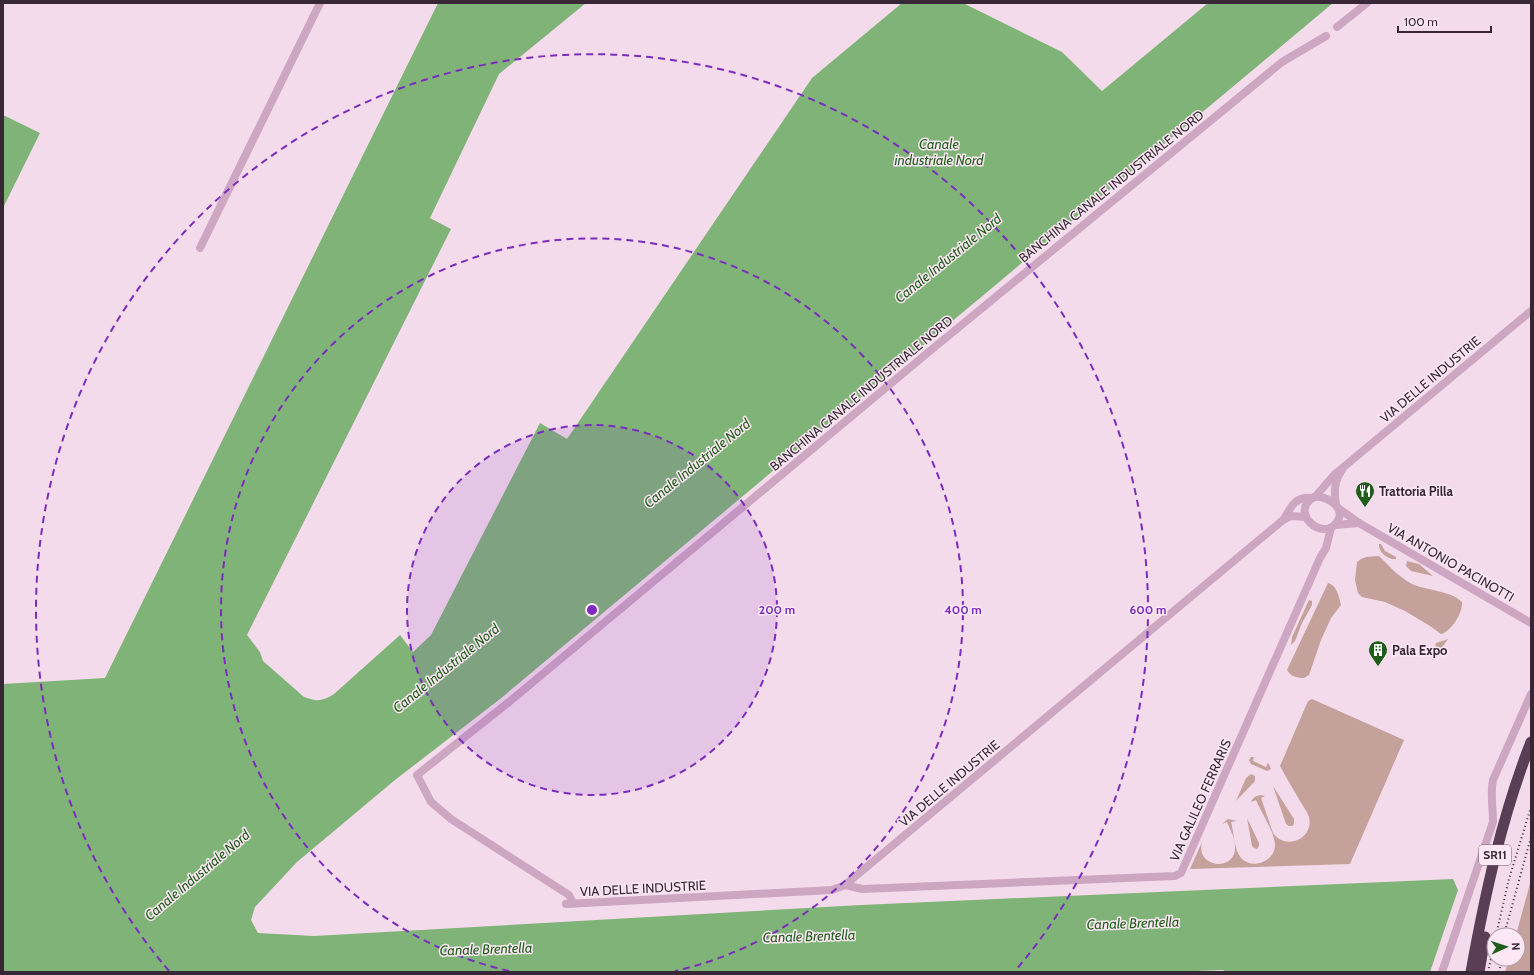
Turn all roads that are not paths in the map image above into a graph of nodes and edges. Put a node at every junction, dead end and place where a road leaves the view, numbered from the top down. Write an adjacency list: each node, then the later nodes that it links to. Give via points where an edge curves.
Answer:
1 (320, 3): 5 (street)
2 (1367, 3): 3 (street)
3 (1337, 27)
4 (1326, 36): 21 (street, BANCHINA CANALE INDUSTRIALE NORD, via 1282,62 509,702 417,775 431,802 451,818 569,895)
5 (200, 248)
6 (1531, 311): 7 (street, VIA DELLE INDUSTRIE)
7 (1344, 466): 8 (street, VIA DELLE INDUSTRIE, via 1329,479); 9 (street, VIA DELLE INDUSTRIE, via 1336,480)
8 (1314, 498): 9 (street, via 1323,498); 10 (street, via 1305,507); 11 (street, VIA DELLE INDUSTRIE, via 1301,498)
9 (1337, 506): 12 (street, VIA ANTONIO PACINOTTI); 13 (street, via 1339,517)
10 (1306, 517): 11 (street, via 1291,516); 14 (street)
11 (1284, 520): 20 (street, VIA DELLE INDUSTRIE)
12 (1359, 523): 13 (street); 16 (street, VIA ANTONIO PACINOTTI)
13 (1333, 527): 14 (street); 15 (street, VIA GALILEO FERRARIS)
14 (1319, 528): 15 (street, VIA GALILEO FERRARIS, via 1324,541)
15 (1320, 558): 20 (street, VIA GALILEO FERRARIS, via 1179,875 862,889)
16 (1531, 623)
17 (1531, 694): 22 (street, via 1494,780 1491,791 1493,822)
18 (1531, 742): 23 (highway, SR11, via 1512,793 1495,858)
19 (1531, 762): 24 (highway, SR11, via 1519,796 1492,897)
20 (844, 885): 21 (street, VIA DELLE INDUSTRIE, via 832,890)
21 (570, 903)
22 (1442, 972)
23 (1471, 972)
24 (1479, 972)

